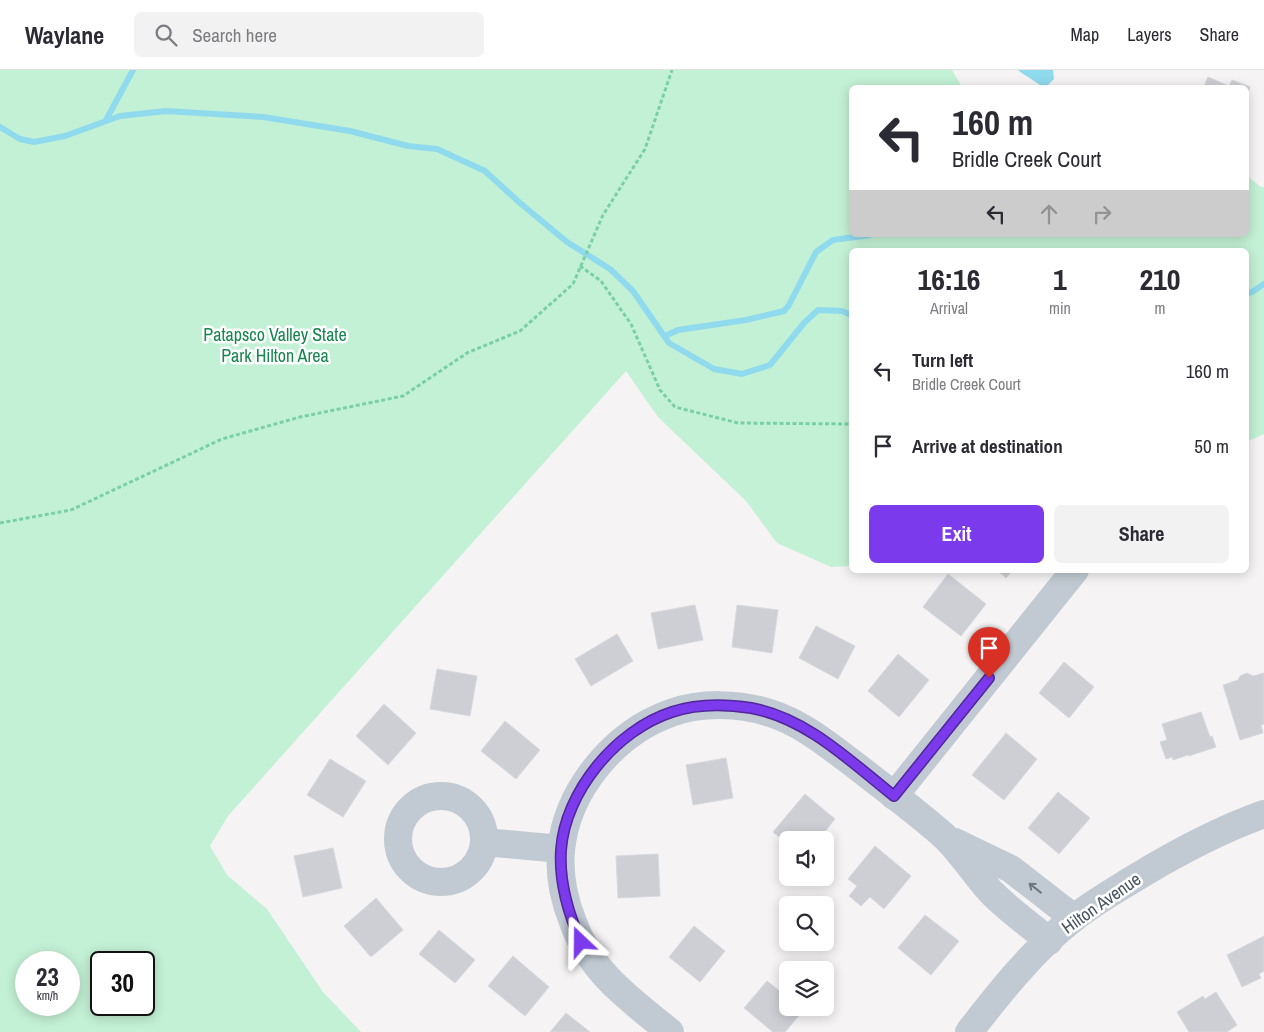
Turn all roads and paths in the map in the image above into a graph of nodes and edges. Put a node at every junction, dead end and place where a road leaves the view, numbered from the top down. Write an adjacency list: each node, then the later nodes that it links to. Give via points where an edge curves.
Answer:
1 (672, 70): 2 (path, via 645,149 604,215)
2 (580, 266): 3 (path, via 601,281 631,324 660,390 675,408 738,423); 4 (path, via 573,284 520,331 467,353 403,396 300,417 222,439 71,510)
3 (849, 424)
4 (0, 523)
5 (1073, 573): 6 (street)
6 (894, 796): 8 (street); 10 (street, via 790,720 751,708 691,708 671,712 647,724 604,758 577,797)
7 (1264, 814): 11 (street, Hilton Avenue, via 1199,842 1108,894)
8 (945, 837): 11 (street, one-way to 8, via 1011,869); 12 (street, via 993,893)
9 (484, 842): 10 (street)
10 (561, 849): 13 (street, via 567,906 591,958 615,987)
11 (1074, 918): 12 (street, Hilton Avenue)
12 (1049, 941): 14 (street, Hilton Avenue)
13 (670, 1032)
14 (968, 1032)

